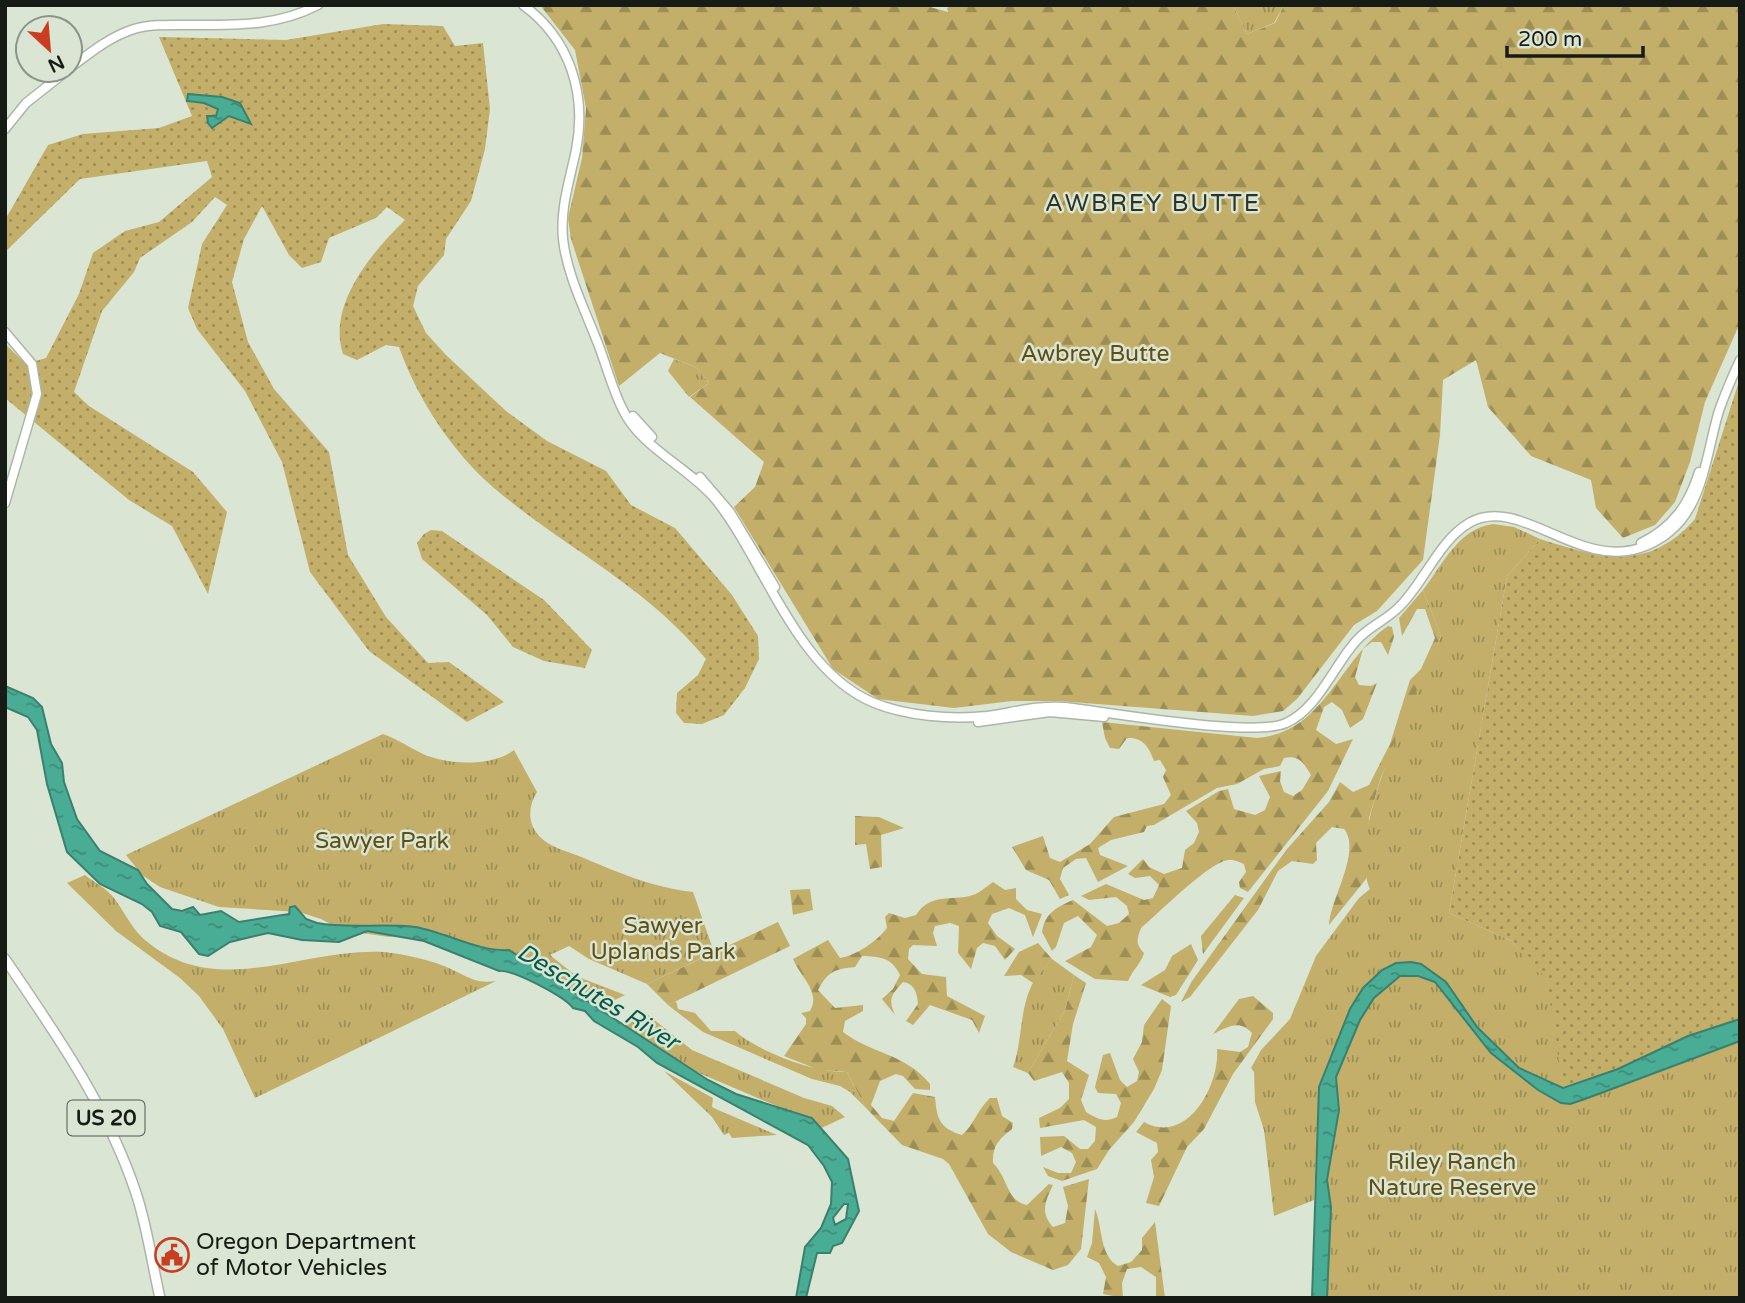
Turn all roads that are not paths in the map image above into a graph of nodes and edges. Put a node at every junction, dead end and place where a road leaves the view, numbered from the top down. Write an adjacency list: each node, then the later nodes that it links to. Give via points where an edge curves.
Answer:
1 (318, 5): 3 (main road, via 264,24 134,29 109,39)
2 (523, 5): 10 (main road, via 554,35 577,85 580,121 563,239 622,409 638,432 716,500 823,666 854,692 887,707 977,722 1050,712 1274,731 1304,717 1351,653 1410,595 1457,533 1480,518 1513,517 1570,543)
3 (84, 58)
4 (50, 84): 5 (main road, via 26,103)
5 (5, 129)
6 (5, 332): 9 (main road, via 32,364 37,394)
7 (1740, 350): 10 (main road, via 1721,392 1687,503 1660,533 1635,545)
8 (1740, 360): 10 (main road, via 1690,510 1674,529 1654,542 1625,552)
9 (5, 503)
10 (1604, 550)
11 (5, 959): 12 (main road, US 20, via 61,1039 102,1111 137,1195)
12 (160, 1298)

